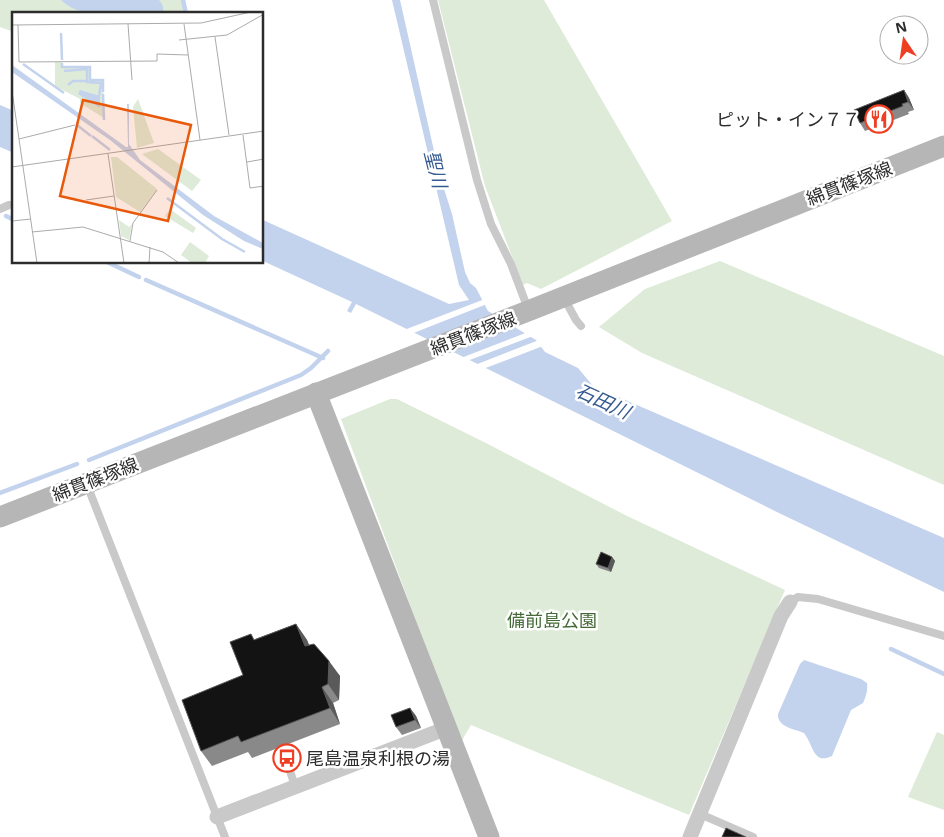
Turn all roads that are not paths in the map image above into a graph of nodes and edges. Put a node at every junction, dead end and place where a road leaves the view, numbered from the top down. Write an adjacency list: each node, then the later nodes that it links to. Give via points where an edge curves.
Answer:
1 (433, 0): 6 (lane, via 476,180 491,224 511,264)
2 (944, 146): 5 (main road, 綿貫篠塚線)
3 (9, 205): 4 (lane)
4 (0, 209)
5 (563, 297): 6 (main road, 綿貫篠塚線); 7 (lane)
6 (524, 312): 8 (main road, 綿貫篠塚線)
7 (582, 326)
8 (316, 393): 9 (main road, 綿貫篠塚線); 13 (main road)
9 (88, 482): 10 (main road, 綿貫篠塚線); 17 (lane)
10 (0, 516)
11 (790, 602): 12 (lane, via 798,597 818,599); 16 (street, via 781,616)
12 (944, 636)
13 (447, 728): 15 (street); 19 (main road)
14 (287, 762): 15 (lane)
15 (296, 786): 17 (street)
16 (700, 814): 20 (street); 21 (lane)
17 (217, 817): 18 (lane)
18 (225, 837)
19 (489, 837)
20 (690, 837)
21 (753, 837)

